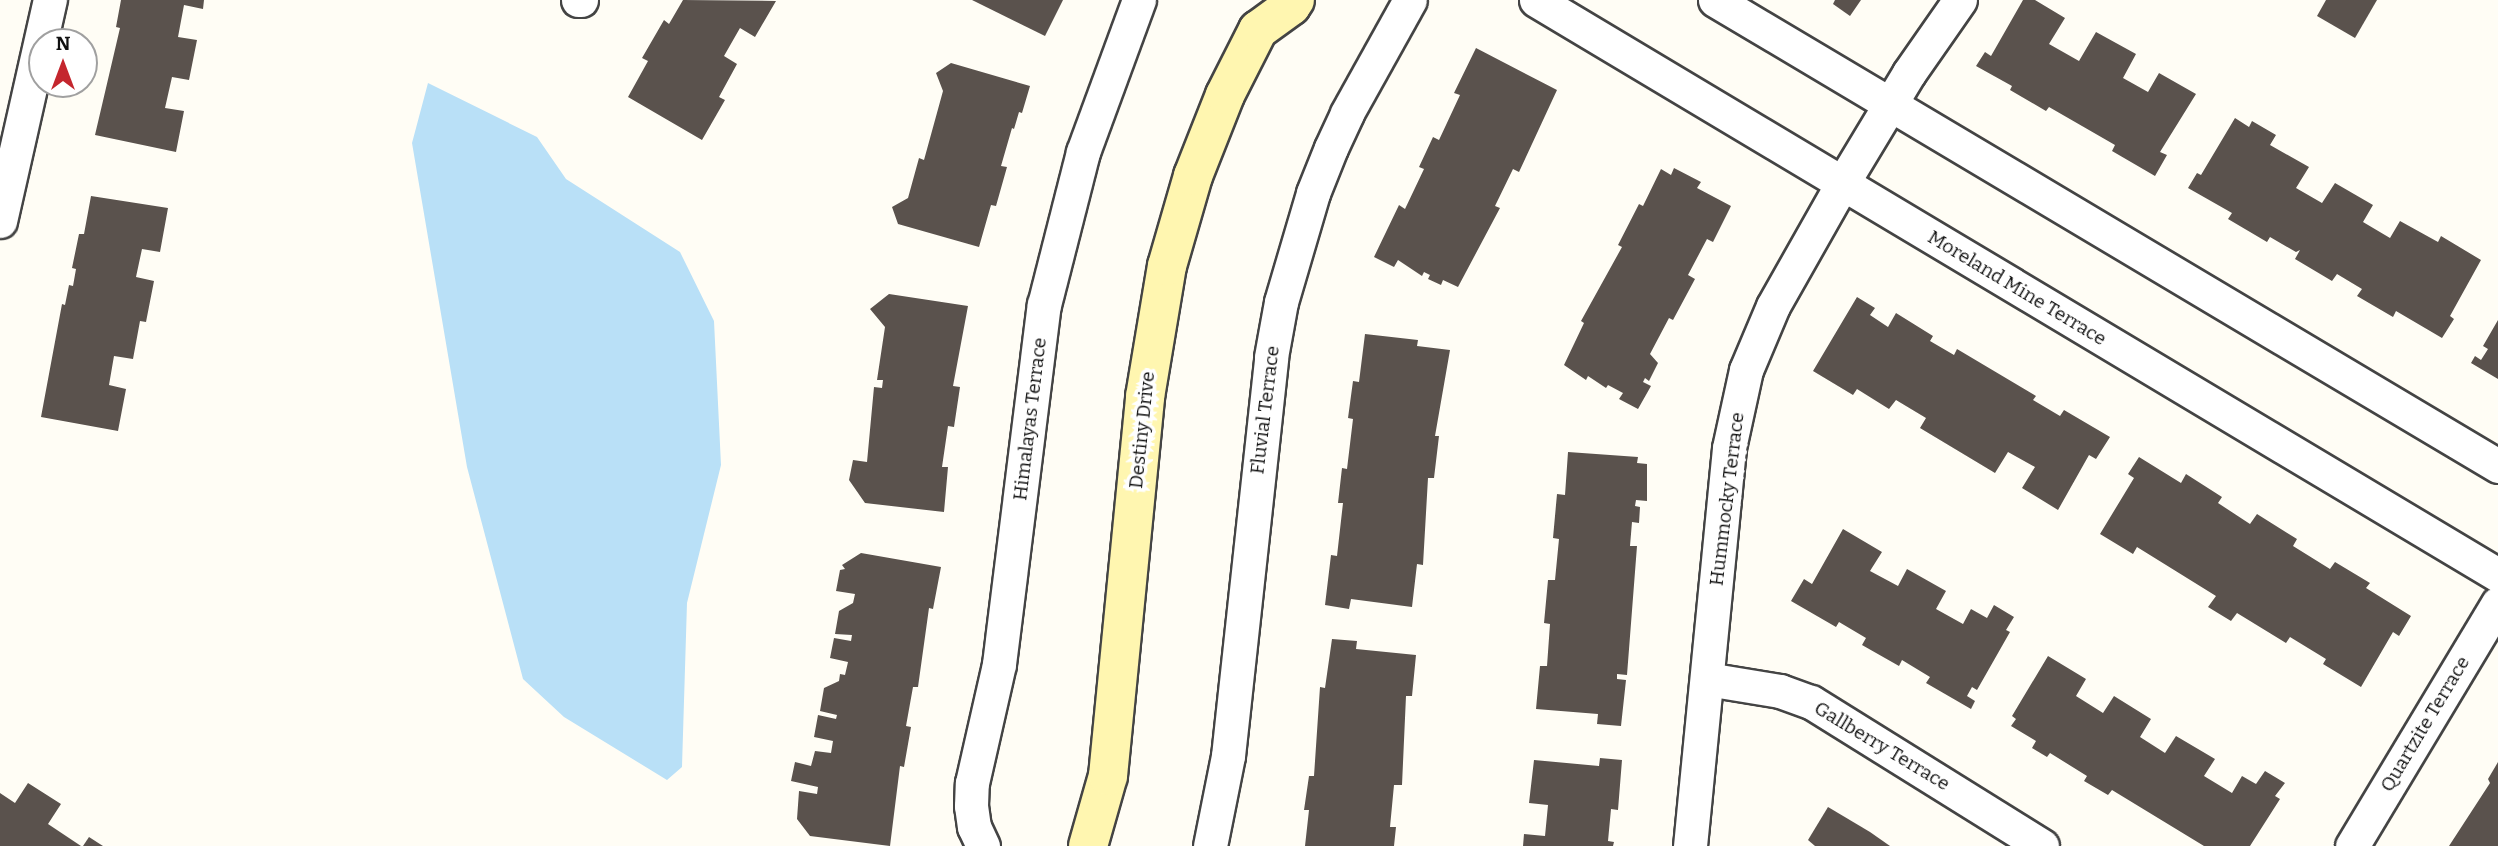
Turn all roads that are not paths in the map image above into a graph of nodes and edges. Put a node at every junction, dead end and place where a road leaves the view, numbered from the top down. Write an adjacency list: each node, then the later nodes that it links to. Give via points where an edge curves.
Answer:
1 (50, 0): 11 (street)
2 (1139, 0): 16 (street, Himalayas Terrace, via 1083,152 1044,305 999,664 972,783 974,827)
3 (1295, 0): 8 (street, Destiny Drive, via 1291,6)
4 (1410, 0): 18 (street, Fluvial Terrace, via 1331,148 1313,193 1282,302 1271,357 1228,756)
5 (1536, 0): 10 (street, Moreland Mine Terrace)
6 (1715, 0): 9 (street)
7 (1960, 0): 9 (street, Hummocky Terrace)
8 (1257, 15): 17 (street, Destiny Drive, via 1209,128 1180,214 1158,307 1137,464 1109,762)
9 (1890, 103): 10 (street, Hummocky Terrace); 12 (street)
10 (1842, 184): 13 (street, Moreland Mine Terrace); 15 (street, Hummocky Terrace, via 1773,306 1746,370 1729,448)
11 (0, 221)
12 (2498, 466)
13 (2498, 575)
14 (2498, 603): 21 (street, Quartzite Terrace)
15 (1707, 679): 19 (street, Hummocky Terrace); 20 (street, Gallberry Terrace, via 1780,691 1811,702)
16 (983, 846)
17 (1088, 846)
18 (1210, 846)
19 (1690, 846)
20 (2042, 846)
21 (2352, 846)

